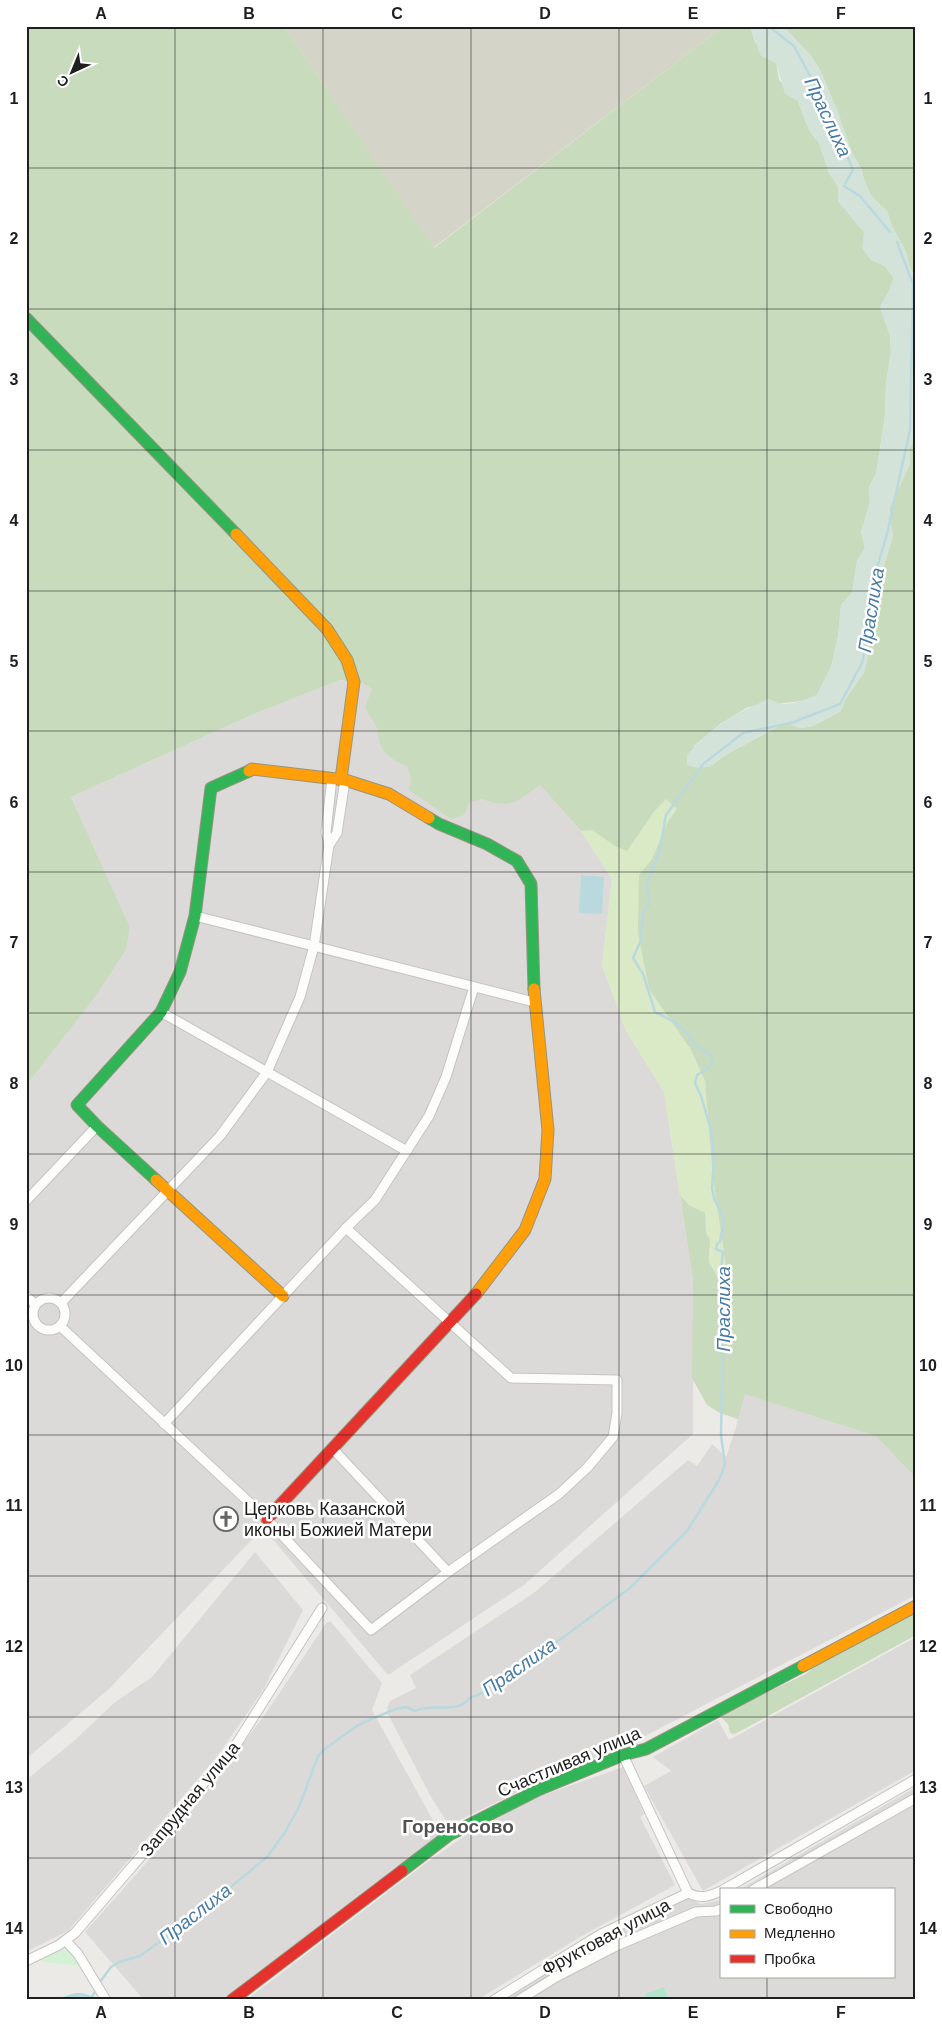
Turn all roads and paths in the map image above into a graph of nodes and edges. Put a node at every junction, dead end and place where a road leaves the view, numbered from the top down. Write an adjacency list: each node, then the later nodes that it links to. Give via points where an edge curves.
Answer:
1 (26, 318): 2 (street, via 341,648 351,666 354,682)
2 (339, 779): 3 (street, via 252,769 211,788); 4 (street, via 337,833 329,845); 6 (street, via 389,794 439,824 487,844 517,861 531,884)
3 (195, 916): 4 (street); 7 (street, via 180,972)
4 (314, 946): 5 (street); 8 (street, via 300,997)
5 (474, 987): 6 (street); 10 (street, via 446,1076 429,1116)
6 (534, 1002): 18 (street, via 548,1130 545,1178 525,1230 484,1286)
7 (161, 1012): 8 (street); 9 (street, via 77,1105)
8 (266, 1072): 10 (street); 11 (street, via 220,1136)
9 (97, 1126): 11 (street); 12 (street)
10 (407, 1150): 13 (street, via 375,1200)
11 (167, 1190): 15 (street); 16 (street)
12 (26, 1201)
13 (346, 1228): 15 (street); 18 (street)
14 (26, 1296): 17 (street)
15 (283, 1296): 20 (street)
16 (61, 1303): 17 (street, via 53,1298 43,1298); 19 (street, via 65,1310)
17 (35, 1304): 19 (street, via 34,1322 51,1330)
18 (448, 1322): 21 (street); 23 (street, via 511,1378 616,1380 617,1413 613,1437 587,1468 559,1494)
19 (60, 1326): 20 (street)
20 (164, 1424): 22 (street)
21 (333, 1449): 22 (street); 23 (street)
22 (267, 1519): 23 (street, via 371,1630)
23 (448, 1572)
24 (916, 1606): 26 (street, Счастливая улица, via 646,1749)
25 (322, 1608): 34 (street, Запрудная улица, via 234,1748)
26 (623, 1755): 32 (street); 37 (street, Счастливая улица, via 538,1790 449,1835)
27 (916, 1779): 29 (street, Фруктовая улица)
28 (916, 1798): 30 (street)
29 (725, 1888)
30 (757, 1888)
31 (720, 1891): 32 (street, Фруктовая улица, via 697,1898)
32 (688, 1893): 38 (street, Фруктовая улица, via 601,1934)
33 (720, 1909): 39 (street, via 696,1912 616,1946)
34 (66, 1941): 35 (street, Запрудная улица); 36 (street, via 78,1954)
35 (26, 1961)
36 (106, 2000)
37 (232, 2000)
38 (494, 2000)
39 (519, 2000)

